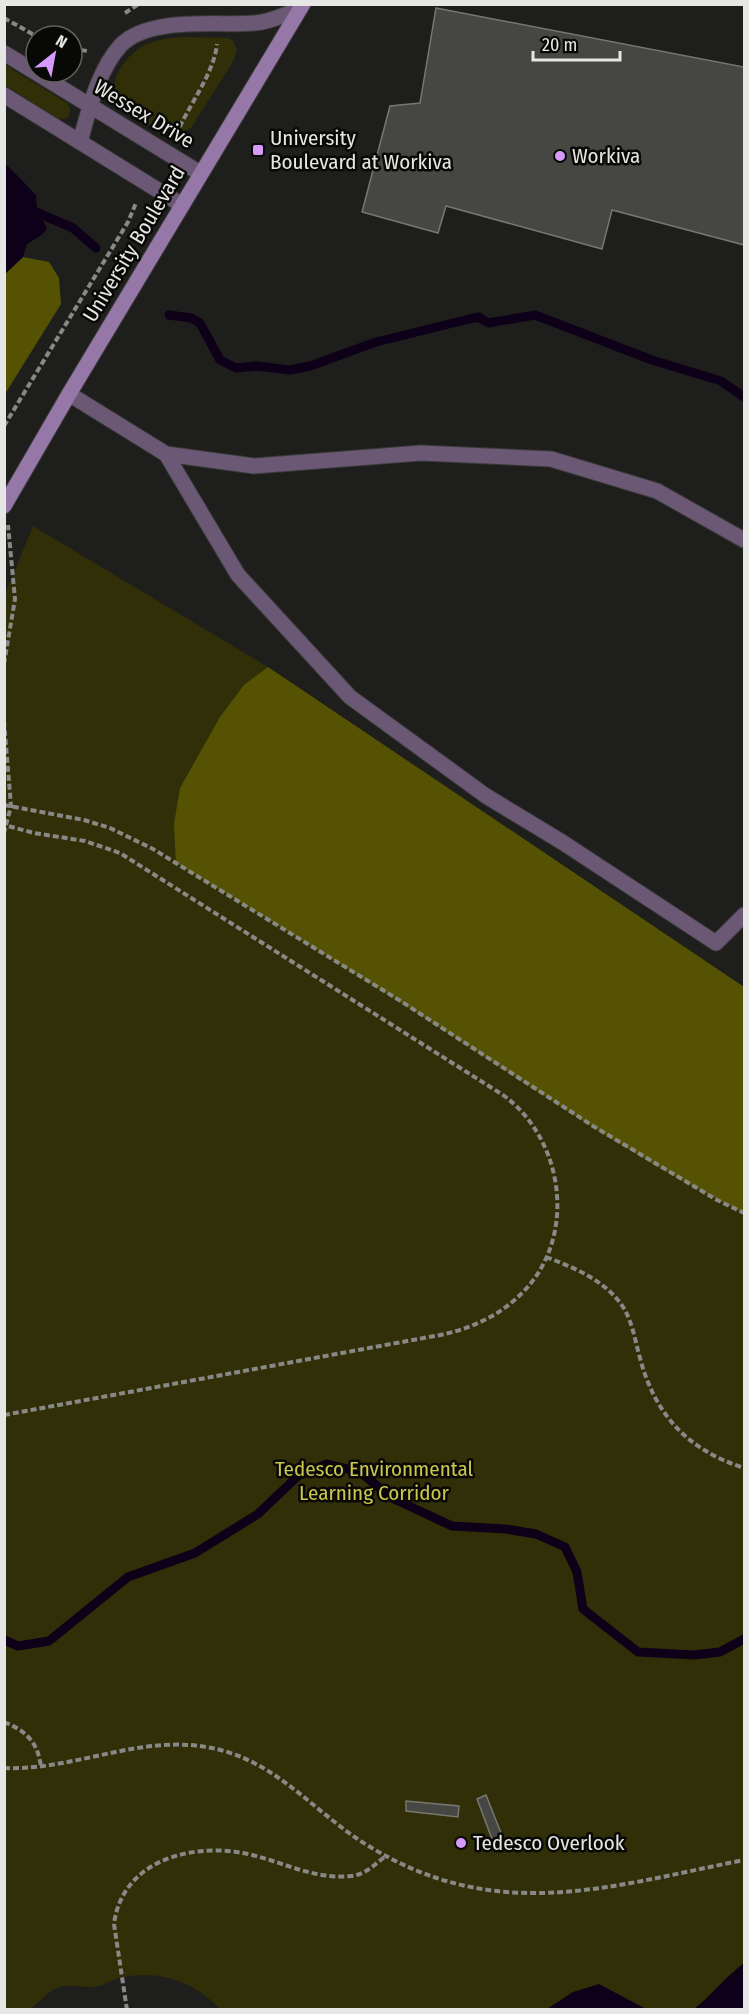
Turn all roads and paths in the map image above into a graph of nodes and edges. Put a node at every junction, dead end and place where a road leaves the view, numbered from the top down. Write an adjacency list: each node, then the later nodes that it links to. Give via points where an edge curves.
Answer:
1 (301, 7): 9 (lane, via 259,23 184,25 135,34 121,45 107,67); 12 (street, University Boulevard)
2 (4, 18): 3 (path)
3 (24, 29)
4 (218, 38): 10 (path, via 214,61)
5 (84, 51): 6 (path)
6 (87, 52)
7 (4, 53): 9 (lane, Wessex Drive)
8 (4, 95): 11 (lane)
9 (90, 106): 11 (lane); 12 (lane, Wessex Drive)
10 (177, 133)
11 (80, 142): 14 (lane)
12 (200, 173): 14 (street, University Boulevard)
13 (136, 202): 16 (path, via 128,222)
14 (182, 205): 15 (street, University Boulevard)
15 (69, 394): 17 (lane); 18 (street, University Boulevard)
16 (4, 426)
17 (166, 454): 19 (lane, via 254,466 421,453 551,459 657,491); 26 (lane, via 238,574 350,697 486,796 716,943)
18 (5, 504): 20 (path, via 15,599)
19 (744, 540)
20 (4, 664)
21 (4, 722): 23 (path)
22 (4, 806): 23 (path)
23 (11, 806): 24 (path); 27 (path, via 84,820 153,849 389,994 593,1126)
24 (8, 826): 25 (path); 28 (path, via 85,841 120,853 508,1099 530,1120 546,1148 558,1188 555,1232)
25 (4, 833)
26 (744, 915)
27 (744, 1213)
28 (546, 1257): 29 (path, via 523,1293 491,1317 460,1331); 30 (path, via 585,1273 617,1299 631,1321 652,1395 678,1433 706,1452)
29 (4, 1415)
30 (744, 1468)
31 (4, 1722): 32 (path, via 17,1727 34,1742)
32 (41, 1767): 33 (path); 34 (path, via 158,1744 189,1744 225,1751 274,1774 356,1838)
33 (4, 1768)
34 (386, 1856): 35 (path, via 444,1881 526,1894 617,1886); 36 (path, via 352,1876 312,1874 251,1855 221,1851 190,1853 146,1869 123,1891 114,1924)
35 (744, 1860)
36 (127, 2010)

